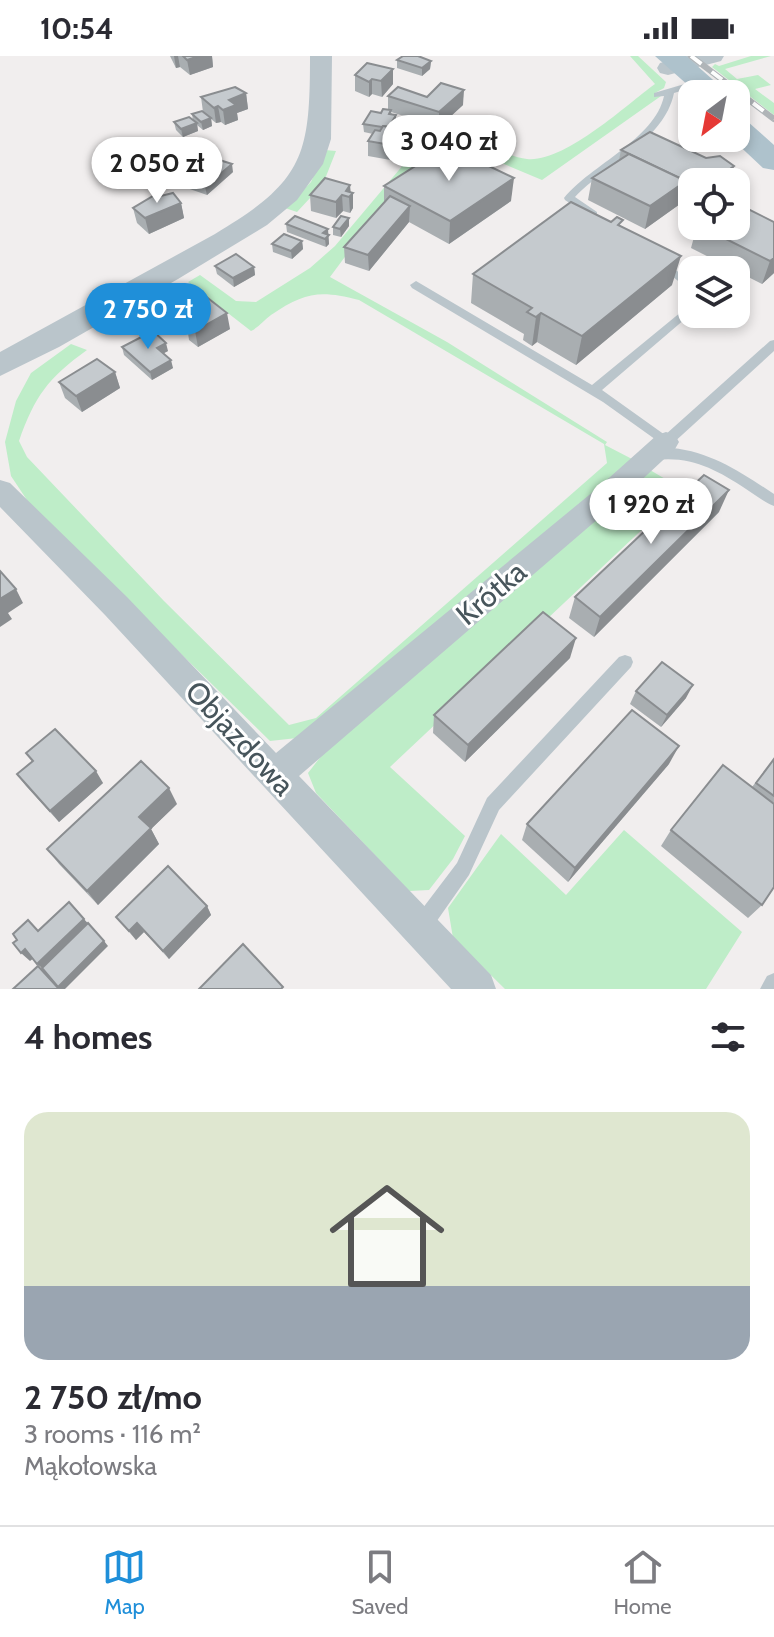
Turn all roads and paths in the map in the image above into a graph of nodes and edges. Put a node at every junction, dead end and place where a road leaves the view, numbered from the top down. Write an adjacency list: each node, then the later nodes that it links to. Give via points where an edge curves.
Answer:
1 (321, 56): 15 (street, via 317,147 298,183 281,200 142,289)
2 (713, 56): 3 (street)
3 (675, 74): 4 (lane); 9 (lane, via 670,101 658,122 569,198)
4 (657, 95)
5 (750, 122): 7 (main road)
6 (750, 140): 8 (main road)
7 (774, 142)
8 (774, 161)
9 (606, 221)
10 (651, 253): 11 (lane)
11 (678, 276)
12 (416, 285): 16 (lane)
13 (678, 319): 16 (lane)
14 (774, 344): 17 (lane, Krótka)
15 (0, 365)
16 (593, 391): 17 (lane)
17 (659, 449): 19 (lane, via 702,456); 21 (street, Krótka)
18 (0, 490): 21 (street, Objazdowa)
19 (774, 501)
20 (625, 662): 22 (lane, via 493,804 463,869)
21 (275, 775): 22 (street, Objazdowa)
22 (419, 928): 24 (street, Objazdowa)
23 (774, 983): 25 (lane)
24 (477, 989)
25 (770, 989)

